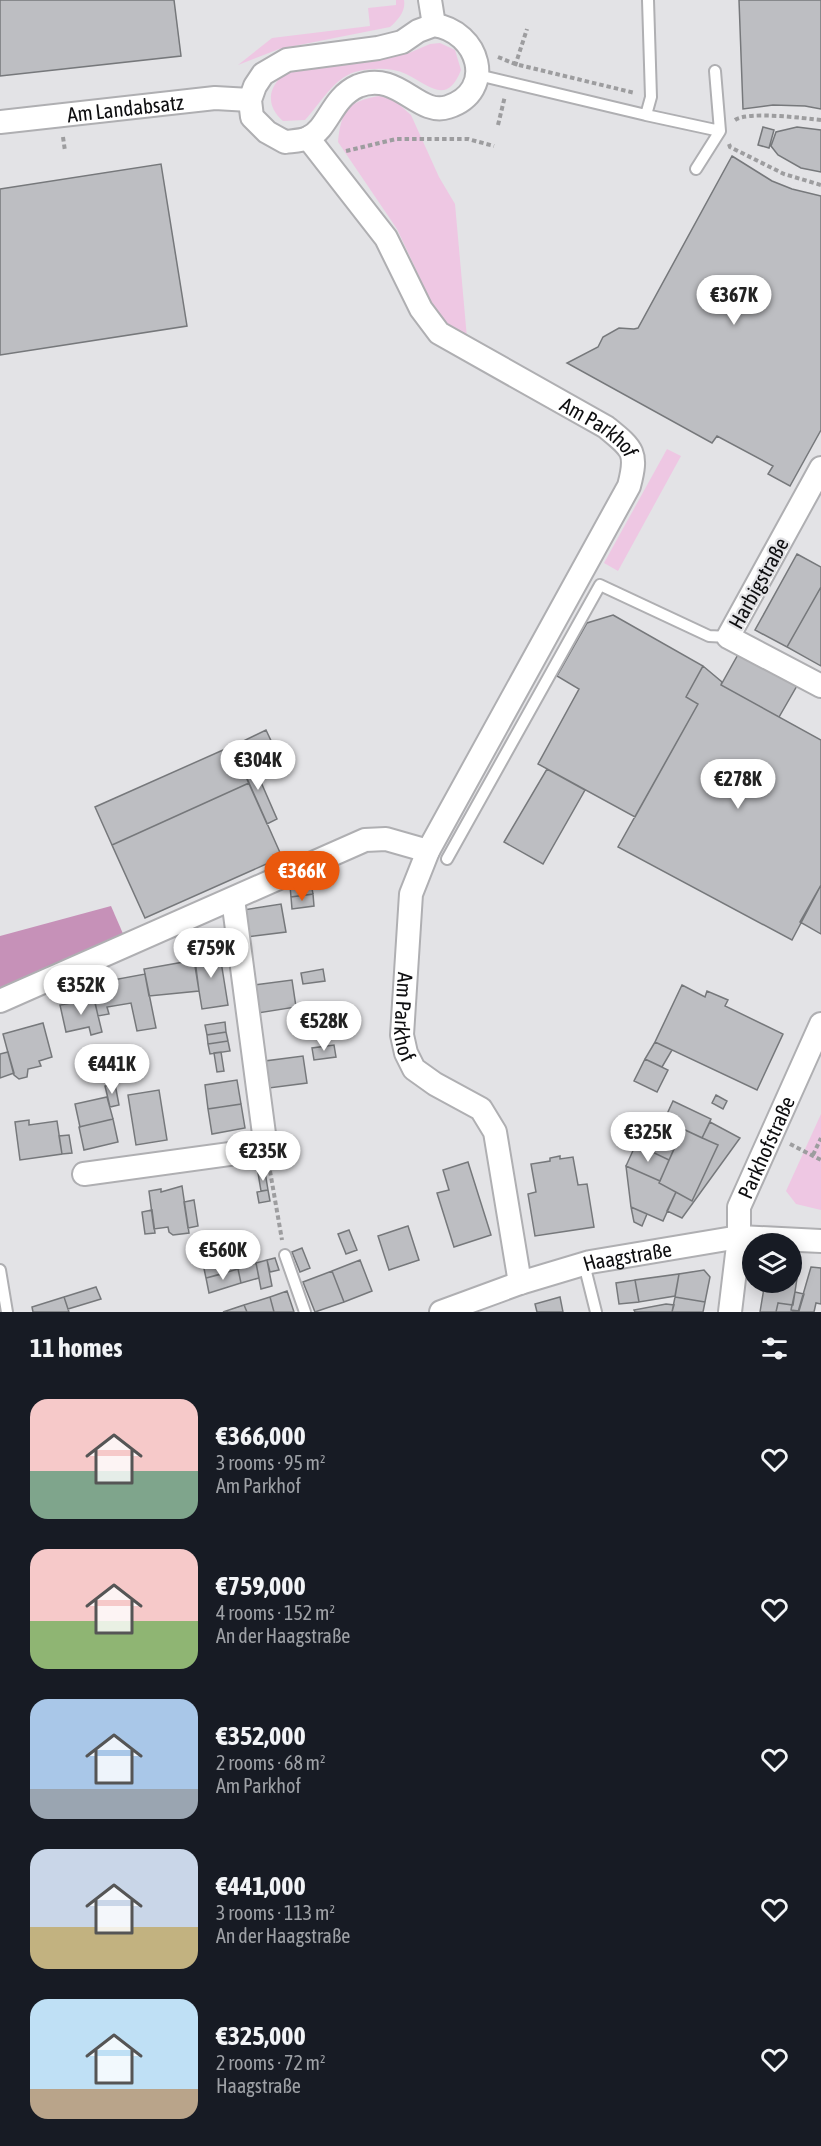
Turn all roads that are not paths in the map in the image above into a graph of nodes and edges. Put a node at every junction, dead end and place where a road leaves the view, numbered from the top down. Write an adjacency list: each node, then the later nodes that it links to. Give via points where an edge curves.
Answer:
1 (430, 0): 3 (street)
2 (648, 0): 7 (lane, via 651,97)
3 (434, 25): 5 (street, via 464,39 472,50); 6 (street, via 402,42 378,48 287,60 263,74)
4 (715, 71): 9 (lane)
5 (478, 75): 7 (lane); 10 (street, via 461,100 434,109 385,83 356,87 334,105 322,126)
6 (250, 100): 8 (street, Am Landabsatz, via 215,98); 10 (street, via 252,117 267,132 285,142)
7 (646, 115): 9 (lane)
8 (0, 122)
9 (724, 135): 11 (lane)
10 (308, 138): 15 (street, Am Parkhof, via 386,238 421,309 439,333 606,427 628,446 635,463 629,486)
11 (696, 169)
12 (821, 468): 13 (street, Harbigstraße)
13 (728, 637): 14 (street, Harbigstraße); 15 (lane, via 709,636 600,585)
14 (821, 686)
15 (438, 855): 16 (street, via 386,839 365,840); 25 (street, Am Parkhof, via 411,894 402,1035 414,1070 481,1109 495,1132)
16 (233, 899): 17 (street); 19 (street, via 266,1149)
17 (0, 1001)
18 (821, 1024): 20 (street, Parkhofstraße, via 739,1207)
19 (84, 1174)
20 (738, 1237): 21 (street, Haagstraße); 23 (street, Haagstraße); 30 (street, Parkhofstraße)
21 (821, 1241)
22 (285, 1255): 27 (lane)
23 (584, 1264): 25 (street, Haagstraße); 29 (lane)
24 (0, 1270): 26 (lane)
25 (520, 1283): 28 (street, Haagstraße)
26 (7, 1312)
27 (305, 1312)
28 (441, 1312)
29 (596, 1312)
30 (730, 1312)

